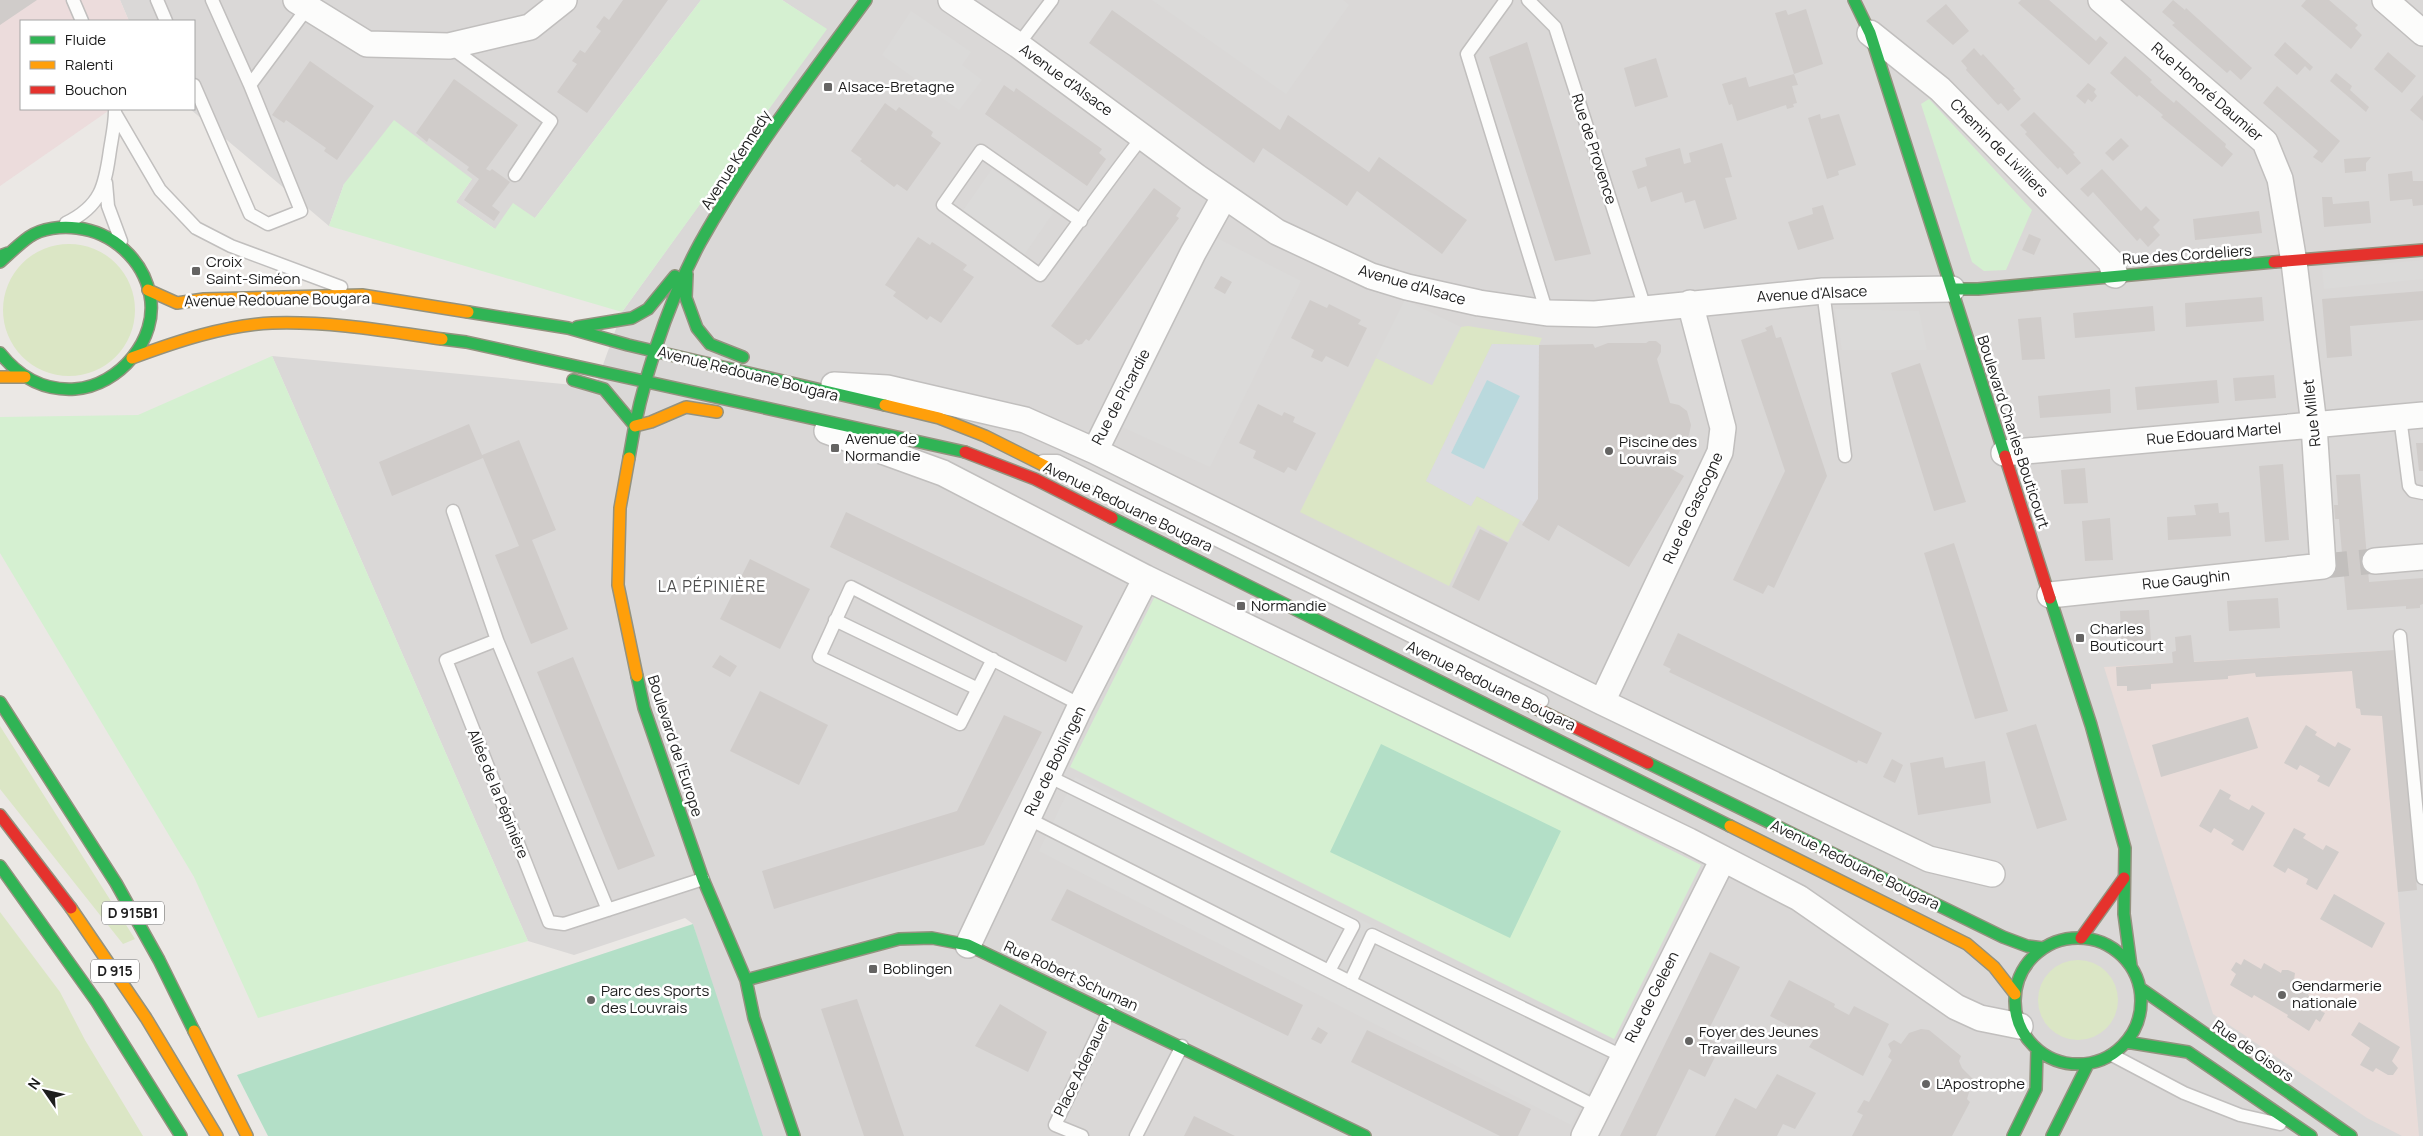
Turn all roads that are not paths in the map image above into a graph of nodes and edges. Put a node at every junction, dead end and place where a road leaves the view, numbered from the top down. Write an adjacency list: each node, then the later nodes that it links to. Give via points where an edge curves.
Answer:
1 (73, 0): 14 (lane)
2 (157, 0): 15 (lane)
3 (212, 0): 20 (lane)
4 (564, 0): 19 (street, via 530,26)
5 (866, 0): 29 (main road, Avenue Kennedy, via 756,151)
6 (951, 0): 18 (street, Avenue d'Alsace)
7 (1052, 0): 18 (lane)
8 (1506, 0): 43 (lane, via 1467,54)
9 (1528, 0): 42 (lane, Rue de Provence, via 1556,27)
10 (1854, 0): 17 (main road, Boulevard Charles Bouticourt)
11 (2101, 0): 34 (street, Rue Honoré Daumier, via 2265,142 2280,179)
12 (2385, 0): 16 (street)
13 (302, 4): 19 (street, via 367,44); 20 (lane)
14 (82, 20)
15 (166, 20)
16 (2423, 32)
17 (1870, 33): 36 (street, Chemin de Livilliers, via 1940,89 2111,262); 37 (main road, Boulevard Charles Bouticourt)
18 (1018, 45): 23 (street, Avenue d'Alsace)
19 (449, 46): 24 (lane, via 551,121)
20 (250, 85): 21 (lane, via 301,211 268,224 250,214)
21 (195, 87)
22 (115, 111): 25 (lane); 40 (lane, via 160,190 196,228 231,246)
23 (1142, 136): 26 (street, Avenue d'Alsace); 27 (lane, via 1090,204)
24 (515, 175)
25 (106, 178): 28 (lane, via 95,202); 30 (lane, via 108,206)
26 (1224, 196): 43 (street, Avenue d'Alsace, via 1277,232 1371,276 1440,296); 64 (street, Rue de Picardie)
27 (1081, 221): 27 (lane, via 1040,276 943,205 980,151)
28 (60, 226): 30 (main road, via 95,230); 32 (main road, via 36,232)
29 (700, 244): 35 (main road, Avenue Kennedy); 44 (main road, via 648,310 632,318)
30 (125, 249): 38 (main road, via 139,268)
31 (2423, 250): 34 (main road, Rue des Cordeliers)
32 (4, 255): 33 (main road)
33 (0, 262)
34 (2294, 262): 36 (main road, Rue des Cordeliers); 62 (street, Rue Millet)
35 (687, 273): 46 (main road, Avenue Kennedy); 55 (main road, via 686,298 704,338 710,344 756,362)
36 (2114, 275): 37 (main road, Rue des Cordeliers)
37 (1952, 289): 39 (street, Avenue d'Alsace); 66 (main road, Boulevard Charles Bouticourt)
38 (148, 290): 40 (main road, Avenue Redouane Bougara, via 176,303 204,299); 50 (main road, via 148,326)
39 (1822, 291): 41 (street, Avenue d'Alsace); 67 (lane)
40 (362, 295): 44 (main road, Avenue Redouane Bougara)
41 (1690, 304): 42 (street, Avenue d'Alsace); 82 (street, Rue de Gascogne, via 1723,428 1720,452)
42 (1645, 308): 43 (street, Avenue d'Alsace, via 1595,314)
43 (1547, 313)
44 (568, 328): 46 (main road, Avenue Redouane Bougara)
45 (547, 347): 48 (main road)
46 (656, 351): 49 (main road); 55 (main road, Avenue Redouane Bougara); 56 (main road, Boulevard de l'Europe)
47 (0, 353): 53 (main road)
48 (527, 355): 50 (main road, Avenue Redouane Bougara, via 466,342 348,326 271,324 210,333); 56 (main road, Avenue Redouane Bougara); 63 (main road, via 559,375 604,389)
49 (621, 355)
50 (132, 358): 53 (main road, via 110,378 82,389 52,388)
51 (682, 376): 56 (main road, via 663,377)
52 (0, 377): 53 (main road)
53 (24, 377)
54 (734, 382): 57 (main road, via 778,391)
55 (788, 382): 57 (main road, Avenue Redouane Bougara); 64 (street, Rue de Picardie, via 887,388 1025,420)
56 (648, 383): 58 (main road, Avenue Redouane Bougara); 63 (main road, Boulevard de l'Europe)
57 (843, 396): 68 (main road, Avenue Redouane Bougara, via 939,418)
58 (779, 410): 61 (main road); 65 (main road, Avenue Redouane Bougara); 74 (street, Avenue Redouane Bougara, via 831,433 943,473)
59 (729, 414): 63 (main road, via 686,407)
60 (2411, 416): 62 (street, Rue Edouard Martel); 69 (lane, via 2409,486)
61 (748, 417)
62 (2314, 425): 66 (street, Rue Edouard Martel); 73 (street, Rue Millet)
63 (635, 426): 94 (main road, Boulevard de l'Europe, via 620,508 618,584 644,708)
64 (1095, 451): 82 (street)
65 (968, 453): 85 (lane, via 1042,495 1660,800)
66 (2004, 453): 75 (main road, Boulevard Charles Bouticourt)
67 (1845, 456)
68 (1036, 461): 95 (lane, via 1057,461 1867,861)
69 (2423, 494)
70 (453, 511): 78 (lane)
71 (2423, 557): 72 (street)
72 (2375, 562)
73 (2323, 566): 75 (street, Rue Gaughin)
74 (1146, 578): 83 (street, Rue de Boblingen); 88 (street, Avenue Redouane Bougara)
75 (2050, 595): 92 (main road, Boulevard Charles Bouticourt, via 2125,848)
76 (835, 620): 79 (lane, via 851,587); 80 (lane); 80 (lane, via 819,657 960,724)
77 (2400, 636): 93 (lane)
78 (497, 640): 96 (lane); 96 (lane, Allée de la Pépinière, via 446,660 549,922 564,924)
79 (992, 659): 80 (lane); 83 (lane)
80 (978, 689)
81 (0, 702): 118 (main road, D 915B1, via 116,883 159,960)
82 (1602, 702): 89 (street)
83 (1081, 705): 84 (street, Rue de Boblingen)
84 (1048, 776): 87 (street, Rue de Boblingen); 101 (lane, via 1353,926)
85 (1705, 814): 105 (main road, Avenue Redouane Bougara, via 1967,944 1989,959)
86 (0, 815): 117 (main road, D 915, via 67,903 128,992)
87 (1027, 818): 98 (street, Rue de Boblingen); 101 (lane)
88 (1723, 859): 107 (street, Avenue Redouane Bougara, via 1799,898 1956,1007 1980,1018); 112 (street, Rue de Geleen)
89 (1929, 860): 91 (street); 95 (street)
90 (0, 866): 116 (main road, D 915, via 97,1002)
91 (1992, 874)
92 (2124, 878): 97 (main road); 100 (main road, Boulevard Charles Bouticourt, via 2124,914)
93 (2423, 878)
94 (703, 879): 96 (lane, Allée de la Pépinière); 102 (main road, Boulevard de l'Europe)
95 (1915, 895): 99 (main road, Avenue Redouane Bougara, via 2003,937)
96 (608, 910)
97 (2081, 938): 99 (main road); 100 (main road, via 2100,942 2118,952)
98 (968, 945): 102 (main road, Rue Robert Schuman, via 932,938 900,939); 106 (main road, Rue Robert Schuman)
99 (2043, 948): 105 (main road, via 2024,968)
100 (2131, 966): 104 (main road)
101 (1329, 971): 103 (lane)
102 (746, 980): 119 (main road, Boulevard de l'Europe, via 754,1018)
103 (1350, 982): 112 (lane, via 1372,935); 114 (lane)
104 (2140, 988): 108 (main road, via 2141,1007 2136,1026); 127 (main road, Rue de Gisors)
105 (2015, 994): 107 (main road)
106 (1109, 1011): 109 (main road, Rue Robert Schuman); 120 (lane, Place Adenauer, via 1055,1125)
107 (2020, 1026): 110 (main road)
108 (2126, 1042): 111 (main road); 115 (main road, via 2188,1052)
109 (1182, 1046): 121 (lane); 122 (main road, Rue Robert Schuman)
110 (2037, 1049): 113 (main road, via 2052,1059); 124 (main road, via 2036,1089)
111 (2112, 1054): 113 (main road); 115 (lane, via 2184,1093 2240,1115)
112 (1622, 1056): 114 (street, Rue de Geleen)
113 (2088, 1064): 125 (main road)
114 (1597, 1107): 123 (street, Rue de Geleen)
115 (2300, 1128): 126 (main road)
116 (181, 1136)
117 (217, 1136)
118 (247, 1136)
119 (794, 1136)
120 (1082, 1136)
121 (1136, 1136)
122 (1366, 1136)
123 (1584, 1136)
124 (2013, 1136)
125 (2052, 1136)
126 (2311, 1136)
127 (2351, 1136)

